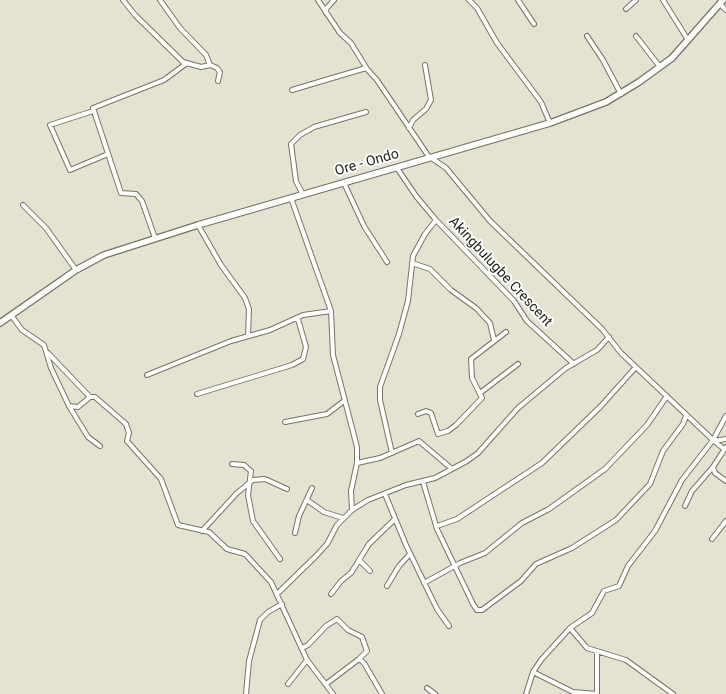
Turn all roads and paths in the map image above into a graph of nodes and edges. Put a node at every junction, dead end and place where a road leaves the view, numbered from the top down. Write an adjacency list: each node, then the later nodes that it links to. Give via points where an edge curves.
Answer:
1 (122, 0): 17 (street)
2 (160, 0): 18 (street, via 180,28 206,55)
3 (318, 0): 12 (street)
4 (334, 0): 12 (street)
5 (469, 0): 27 (street, via 541,102)
6 (518, 0): 13 (street)
7 (636, 0): 10 (street)
8 (663, 0): 16 (street)
9 (722, 2): 11 (street); 16 (main road, Ore - Ondo)
10 (626, 9)
11 (726, 10)
12 (326, 13): 21 (street)
13 (534, 24)
14 (587, 36): 24 (street)
15 (636, 36): 20 (street)
16 (689, 41): 20 (main road, Ore - Ondo)
17 (187, 63): 18 (street, via 201,67); 25 (street, via 171,77 95,106)
18 (210, 65): 22 (street, via 220,72)
19 (426, 65): 28 (street, via 431,100 413,120)
20 (660, 67): 24 (main road, Ore - Ondo)
21 (368, 70): 23 (street); 28 (street)
22 (218, 81)
23 (292, 90)
24 (621, 94): 27 (main road, Ore - Ondo)
25 (93, 111): 29 (street); 29 (street, via 50,126 70,170)
26 (366, 112): 33 (street, via 314,127 291,144 296,181)
27 (550, 123): 30 (main road, Ore - Ondo)
28 (410, 129): 30 (street)
29 (108, 154): 38 (street, via 121,193 136,194 142,201)
30 (429, 157): 31 (main road, Ore - Ondo); 48 (street, via 446,168 490,221)
31 (397, 168): 32 (main road, Ore - Ondo); 36 (street, Akingbulugbe Crescent)
32 (344, 183): 33 (main road, Ore - Ondo); 39 (street, via 364,226)
33 (303, 195): 34 (main road, Ore - Ondo)
34 (291, 198): 37 (main road, Ore - Ondo); 42 (street)
35 (23, 205): 41 (street, via 46,228)
36 (436, 220): 40 (street, via 418,245); 52 (street, Akingbulugbe Crescent, via 514,301 531,325)
37 (198, 225): 38 (main road, Ore - Ondo); 47 (street, via 245,298 249,309)
38 (155, 238): 41 (main road, Ore - Ondo, via 94,260)
39 (388, 262)
40 (412, 263): 49 (street, via 430,269 476,308 490,323); 69 (street, via 408,301 380,388)
41 (76, 270): 43 (main road, Ore - Ondo)
42 (331, 311): 44 (street, via 302,315); 59 (street, via 333,355)
43 (11, 315): 45 (main road, Ore - Ondo); 50 (street, via 22,330 41,341)
44 (298, 319): 47 (street); 56 (street, via 306,347 303,359)
45 (0, 323)
46 (506, 332): 49 (street)
47 (248, 336): 54 (street)
48 (609, 336): 52 (street, via 597,350); 53 (street)
49 (494, 340): 55 (street, via 471,359 472,378)
50 (46, 351): 58 (street); 60 (street)
51 (518, 364): 55 (street)
52 (574, 364): 73 (street, via 518,408 478,453)
53 (636, 367): 57 (street); 86 (street, via 542,463 457,519)
54 (147, 375)
55 (480, 393): 61 (street, via 480,402 441,435 437,433 429,412)
56 (198, 394)
57 (667, 396): 62 (street); 93 (street, via 647,425 605,469 549,509 522,522 484,553)
58 (90, 397): 60 (street, via 78,407); 87 (street, via 95,397 126,424 127,441 161,479 178,524)
59 (344, 401): 64 (street, via 327,414); 70 (street, via 356,441)
60 (69, 406): 67 (street, via 88,437)
61 (418, 414)
62 (686, 416): 66 (street); 93 (street, via 663,451 650,484 616,520 572,548 536,564 521,581 490,605 482,610 475,607)
63 (726, 416): 66 (street)
64 (284, 422)
65 (726, 439): 66 (street)
66 (714, 440): 68 (street); 101 (street, via 682,480 656,531 628,566 619,586 604,592 592,613)
67 (100, 446)
68 (725, 448): 72 (street)
69 (392, 453): 70 (street); 73 (street, via 419,441)
70 (357, 463): 82 (street, via 351,491)
71 (232, 464): 76 (street, via 248,468 252,475)
72 (713, 466): 74 (street); 81 (street, via 692,491)
73 (452, 469): 75 (street)
74 (726, 481)
75 (422, 482): 79 (street); 86 (street)
76 (249, 483): 78 (street, via 262,478); 87 (street); 91 (street, via 253,521)
77 (312, 488): 80 (street)
78 (287, 489)
79 (385, 494): 82 (street); 84 (street)
80 (307, 500): 83 (street, via 324,512); 88 (street, via 299,516)
81 (685, 506)
82 (352, 510): 83 (street)
83 (343, 518): 97 (street, via 327,544)
84 (394, 520): 90 (street); 92 (street, via 369,544)
85 (726, 521): 89 (street)
86 (437, 526): 93 (street)
87 (202, 531): 97 (street, via 209,532 227,549 245,554)
88 (296, 534)
89 (712, 539)
90 (410, 554): 95 (street); 96 (street)
91 (280, 559)
92 (359, 560): 94 (street); 98 (street)
93 (455, 566): 95 (street)
94 (370, 571)
95 (424, 583): 100 (street)
96 (387, 586)
97 (277, 594): 99 (street)
98 (331, 594)
99 (282, 604): 102 (street); 110 (street, via 260,620 249,661)
100 (449, 626)
101 (570, 628): 103 (street, via 587,648); 106 (street)
102 (302, 648): 104 (street, via 337,619 362,637 367,650); 105 (street)
103 (597, 652): 115 (street); 116 (street, via 626,660)
104 (359, 659): 108 (street); 112 (street)
105 (307, 660): 107 (street); 108 (street)
106 (533, 672): 114 (street); 115 (street, via 573,692)
107 (288, 684)
108 (326, 684): 111 (street)
109 (427, 688): 113 (street)
110 (246, 694)
111 (333, 694)
112 (382, 694)
113 (435, 694)
114 (526, 694)
115 (597, 694)
116 (673, 694)

